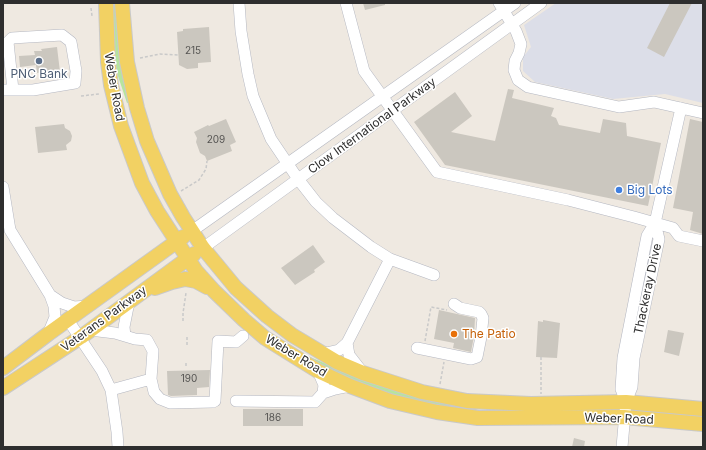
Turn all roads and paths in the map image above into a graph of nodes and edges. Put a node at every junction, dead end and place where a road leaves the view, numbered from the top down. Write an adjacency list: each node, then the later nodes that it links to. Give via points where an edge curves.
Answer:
1 (106, 3): 28 (main road, Weber Road, via 108,62 120,126 142,183)
2 (239, 3): 21 (street, via 241,31 253,96 271,139)
3 (346, 3): 16 (street, via 364,71)
4 (515, 3): 7 (street, Clow International Parkway)
5 (541, 3): 10 (street, Clow International Parkway)
6 (124, 6): 26 (main road, Weber Road, via 126,56 146,141 170,194)
7 (502, 7): 10 (street); 16 (street, Clow International Parkway)
8 (91, 8): 9 (path)
9 (92, 16)
10 (512, 24): 17 (street, via 521,44 514,70 518,80 528,86 619,107 654,102); 18 (street, Clow International Parkway)
11 (178, 55): 12 (path, via 160,54)
12 (140, 58)
13 (8, 90): 13 (street, via 33,90 75,83 76,71 71,42 62,35 12,38 8,42)
14 (99, 94): 15 (path)
15 (81, 96)
16 (383, 97): 18 (street); 21 (street, Clow International Parkway)
17 (681, 108): 19 (street); 25 (street, Thackeray Drive)
18 (393, 111): 22 (street, Clow International Parkway); 25 (street, via 437,172 568,200)
19 (703, 113)
20 (207, 161): 24 (path, via 206,169 199,180)
21 (288, 164): 22 (street); 26 (street, Clow International Parkway)
22 (298, 179): 29 (street, Clow International Parkway); 31 (street, via 333,218)
23 (3, 187): 35 (street, via 10,230)
24 (181, 191)
25 (656, 223): 27 (street, via 674,228 679,236); 64 (street, Thackeray Drive, via 659,239 634,358 632,387)
26 (192, 231): 28 (main road, Veterans Parkway); 29 (main road, Weber Road)
27 (703, 241)
28 (176, 242): 30 (main road, Weber Road); 37 (main road, Veterans Parkway)
29 (203, 248): 30 (main road, Veterans Parkway); 49 (main road, Weber Road, via 236,288 267,316)
30 (188, 259): 33 (main road, Weber Road); 36 (main road, Veterans Parkway)
31 (390, 259): 32 (street); 46 (street)
32 (434, 275)
33 (214, 291): 36 (main road, via 196,281 185,279); 55 (main road, Weber Road, via 265,338)
34 (186, 293): 40 (path)
35 (50, 295): 37 (street, via 74,307); 41 (street, via 55,317)
36 (133, 299): 42 (main road, Veterans Parkway); 43 (street, via 124,327)
37 (88, 306): 39 (main road, Veterans Parkway)
38 (452, 307): 47 (path, via 431,307); 50 (street, via 482,314 478,354 471,359)
39 (68, 320): 41 (main road, Veterans Parkway); 42 (street)
40 (183, 321)
41 (48, 334): 54 (main road, Veterans Parkway)
42 (85, 334): 43 (street, via 115,333); 60 (main road, Veterans Parkway); 61 (street)
43 (125, 336): 57 (street, via 147,340 153,351)
44 (243, 336): 57 (street, via 236,342 218,341 216,401 170,403 160,399 154,392)
45 (187, 337): 48 (path)
46 (347, 343): 49 (street, via 333,352); 56 (street, via 349,354)
47 (421, 345): 50 (street)
48 (187, 347)
49 (314, 350): 56 (main road, Weber Road)
50 (445, 354): 58 (path)
51 (541, 357): 65 (path)
52 (186, 362): 53 (path)
53 (186, 366)
54 (3, 368)
55 (318, 371): 59 (main road, Weber Road); 62 (street, via 324,385)
56 (363, 373): 65 (main road, Weber Road, via 422,392 468,401)
57 (151, 379): 61 (street)
58 (440, 384)
59 (350, 386): 62 (street); 67 (main road, Weber Road, via 397,402 437,412 478,418)
60 (3, 388)
61 (111, 390): 69 (street)
62 (323, 393): 63 (street, via 315,402)
63 (236, 401)
64 (626, 402): 65 (main road, Weber Road); 66 (main road, Weber Road); 67 (street, Thackeray Drive)
65 (542, 404)
66 (703, 409)
67 (624, 417): 68 (main road, Weber Road); 70 (street, Thackeray Drive)
68 (703, 424)
69 (118, 447)
70 (622, 447)

